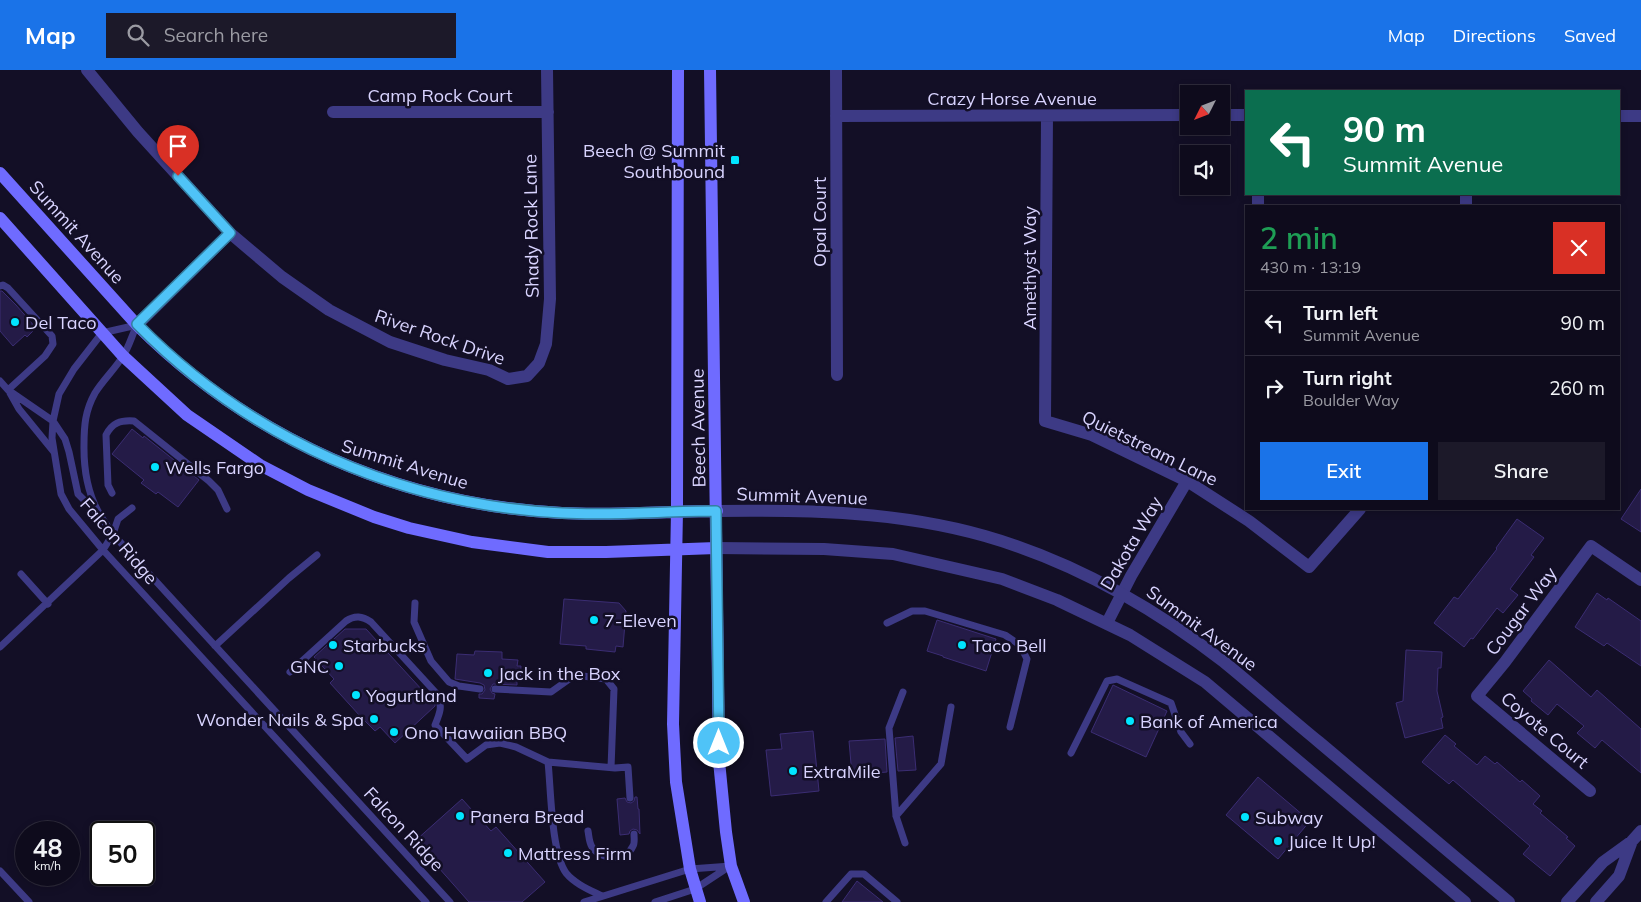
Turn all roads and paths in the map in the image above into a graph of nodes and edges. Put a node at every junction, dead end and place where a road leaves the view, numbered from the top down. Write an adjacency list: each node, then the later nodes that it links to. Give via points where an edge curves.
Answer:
1 (87, 70): 17 (street, River Rock Drive, via 138,132)
2 (547, 70): 7 (street, Shady Rock Lane)
3 (678, 70): 34 (main road, Beech Avenue)
4 (710, 70): 35 (main road, Beech Avenue)
5 (836, 70): 11 (street, Opal Court)
6 (333, 112): 7 (street, Camp Rock Court)
7 (548, 112): 23 (street, Shady Rock Lane, via 550,299 546,344 539,364)
8 (1180, 115): 12 (street, Crazy Horse Avenue)
9 (1230, 115): 10 (street)
10 (1245, 115)
11 (836, 116): 12 (street, Crazy Horse Avenue); 22 (street, Opal Court)
12 (1047, 116): 26 (street, Amethyst Way)
13 (1620, 116): 14 (street)
14 (1641, 116)
15 (0, 173): 19 (main road, Summit Avenue)
16 (0, 218): 20 (main road)
17 (230, 233): 19 (street); 23 (street, River Rock Drive, via 282,277 329,310 367,331 390,342 488,370 508,379)
18 (0, 286): 25 (lane, via 8,288 52,336 53,344 45,356)
19 (137, 324): 20 (lane); 21 (lane, Falcon Ridge); 34 (main road, Summit Avenue, via 159,347 215,392 259,422 338,463 372,476 442,497 514,510 563,513)
20 (102, 333): 21 (main road); 27 (lane, Falcon Ridge, via 59,394)
21 (123, 356): 36 (lane, Falcon Ridge, via 96,393 84,422 86,478); 39 (main road, via 187,416 260,465 308,490 374,517 472,542 548,552)
22 (837, 375)
23 (527, 376)
24 (0, 382): 25 (lane)
25 (8, 390): 27 (lane); 28 (lane)
26 (1045, 421): 29 (street, Quietstream Lane, via 1092,435)
27 (53, 422): 28 (lane, Falcon Ridge); 36 (lane, via 65,439 78,494)
28 (54, 452): 40 (lane, Falcon Ridge, via 61,494)
29 (1187, 481): 33 (street, Quietstream Lane, via 1249,521 1309,567); 44 (street, Dakota Way)
30 (112, 493): 32 (lane, via 108,485 106,435 117,422 134,421 209,481 218,490)
31 (132, 508): 37 (lane, via 118,519)
32 (227, 509)
33 (1359, 510)
34 (677, 511): 35 (main road, Summit Avenue); 39 (main road, Beech Avenue)
35 (716, 511): 38 (main road, Beech Avenue); 44 (street, Summit Avenue, via 837,512 901,518 985,536 1052,559)
36 (99, 514): 37 (lane, Falcon Ridge)
37 (113, 534): 40 (lane); 49 (lane, Falcon Ridge)
38 (716, 548): 39 (main road); 48 (street, via 824,549 893,554 1002,579); 70 (main road, Beech Avenue, via 719,761)
39 (676, 549): 71 (main road, Beech Avenue, via 673,724 676,782)
40 (103, 550): 46 (lane); 76 (lane, Falcon Ridge)
41 (317, 555): 49 (lane)
42 (21, 574): 46 (lane)
43 (1641, 580): 55 (street, Cougar Way, via 1591,546)
44 (1122, 594): 48 (street, Dakota Way); 85 (street, Summit Avenue, via 1150,609 1223,662)
45 (415, 603): 52 (lane, via 414,622 431,661 449,682)
46 (48, 604): 50 (lane)
47 (887, 622): 57 (lane, via 912,611 925,611 1005,635 1020,645 1027,659)
48 (1107, 623): 84 (street, via 1205,682)
49 (215, 646): 77 (lane, Falcon Ridge)
50 (0, 647)
51 (290, 672): 60 (lane, via 346,622 352,618 365,618 437,694 441,706 435,725 467,759 486,745 500,743)
52 (480, 689)
53 (495, 689): 61 (lane, via 551,692 575,675 606,679 614,689)
54 (902, 692): 64 (lane, via 889,728)
55 (1477, 696): 62 (street, Coyote Court)
56 (951, 707): 64 (lane, via 941,764)
57 (1010, 727)
58 (1190, 744): 59 (lane, via 1181,732 1171,703 1117,679 1107,680)
59 (1071, 753)
60 (548, 762): 61 (lane); 74 (lane, via 559,861 578,883)
61 (611, 768): 63 (lane, via 628,767)
62 (1590, 791)
63 (630, 798)
64 (896, 816): 68 (lane)
65 (588, 831): 67 (lane, via 590,845 597,853 611,858 630,851 634,845)
66 (1641, 831): 69 (street)
67 (634, 834)
68 (905, 843)
69 (1637, 845): 86 (street, via 1603,862); 87 (street, via 1619,876)
70 (730, 866): 71 (lane); 73 (lane); 81 (main road, Beech Avenue)
71 (690, 869): 73 (main road, Beech Avenue); 74 (lane)
72 (0, 871): 75 (lane)
73 (695, 889): 79 (lane); 80 (main road, Beech Avenue)
74 (602, 896): 78 (lane)
75 (29, 902)
76 (426, 902)
77 (450, 902)
78 (584, 902)
79 (655, 902)
80 (700, 902)
81 (744, 902)
82 (826, 902): 83 (lane, via 851,874 864,874)
83 (897, 902)
84 (1464, 902)
85 (1508, 902)
86 (1568, 902)
87 (1596, 902)

